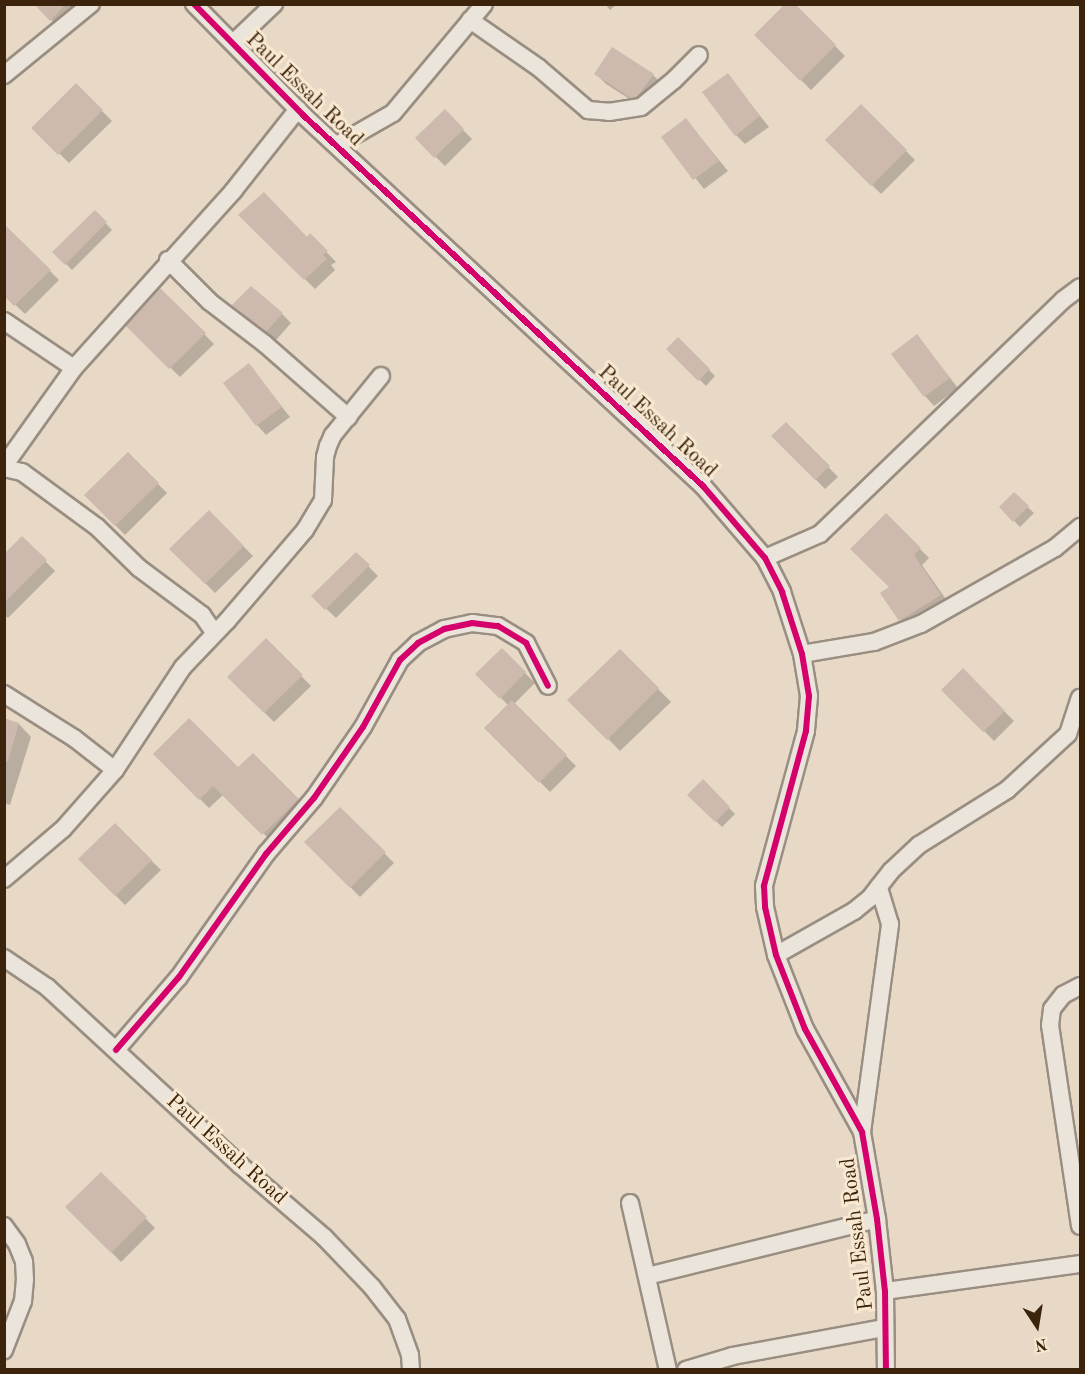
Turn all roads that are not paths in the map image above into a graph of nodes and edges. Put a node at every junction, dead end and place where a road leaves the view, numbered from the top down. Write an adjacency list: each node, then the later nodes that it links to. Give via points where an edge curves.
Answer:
1 (91, 4): 8 (street)
2 (194, 4): 6 (street, Paul Essah Road)
3 (274, 4): 6 (street)
4 (484, 4): 5 (street)
5 (470, 20): 7 (street, via 539,68 588,110 609,112 640,107); 10 (street, via 393,113)
6 (233, 44): 9 (street, Paul Essah Road)
7 (699, 55)
8 (4, 75)
9 (298, 109): 10 (street, Paul Essah Road); 11 (street, via 234,190)
10 (337, 145): 19 (street, Paul Essah Road, via 703,486)
11 (168, 260): 14 (street); 16 (street, via 210,302)
12 (1080, 287): 19 (street, via 820,534)
13 (4, 321): 14 (street)
14 (74, 368): 17 (street)
15 (381, 376): 16 (street)
16 (348, 417): 20 (street, via 324,457 323,500 318,512)
17 (4, 467): 20 (street, via 22,472 97,527 139,568 202,615)
18 (1080, 527): 21 (street, via 1055,548 921,624 874,642)
19 (765, 558): 21 (street, Paul Essah Road, via 782,592)
20 (214, 632): 25 (street, via 183,667)
21 (802, 654): 28 (street, Paul Essah Road, via 809,696 806,731 765,886 765,907)
22 (548, 686): 31 (street, via 526,643 498,626 472,623 444,629 418,643 400,660 363,727 314,798 266,854 179,977)
23 (4, 694): 25 (street, via 74,738)
24 (1080, 698): 27 (street, via 1068,734 1006,790 909,853)
25 (115, 770): 26 (street, via 63,829)
26 (4, 879)
27 (879, 887): 28 (street, via 854,911); 32 (street, via 890,924)
28 (776, 955): 32 (street, Paul Essah Road, via 805,1029)
29 (4, 958): 31 (street, Paul Essah Road, via 47,987)
30 (1080, 986): 33 (street, via 1063,995 1052,1009 1050,1025)
31 (116, 1050): 43 (street, Paul Essah Road, via 324,1237 372,1287 397,1319 410,1355)
32 (862, 1132): 35 (street, Paul Essah Road)
33 (1075, 1159): 37 (street)
34 (630, 1203): 39 (street)
35 (877, 1219): 39 (street); 40 (street, Paul Essah Road)
36 (4, 1226): 42 (street, via 17,1244 26,1279 23,1301)
37 (1080, 1226)
38 (1080, 1264): 40 (street)
39 (646, 1276): 44 (street)
40 (885, 1291): 41 (street, Paul Essah Road)
41 (884, 1328): 45 (street, via 733,1356); 46 (street, Paul Essah Road)
42 (4, 1350)
43 (411, 1370)
44 (668, 1370)
45 (686, 1370)
46 (886, 1370)

